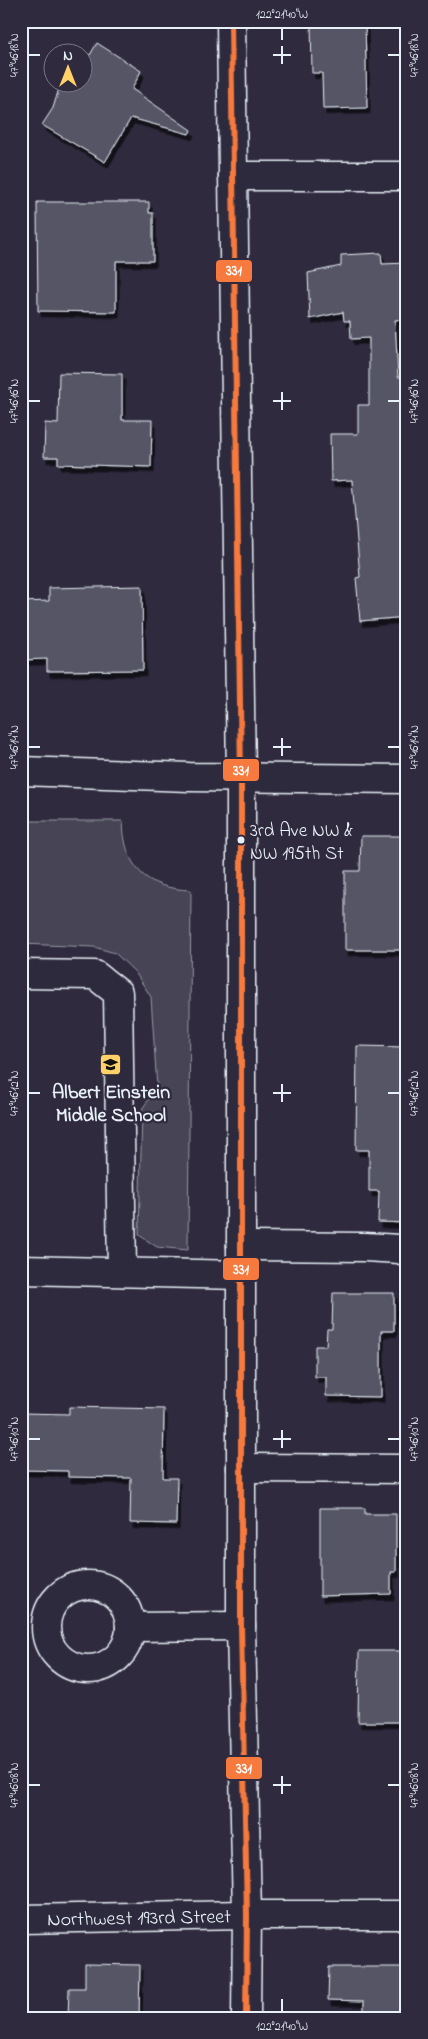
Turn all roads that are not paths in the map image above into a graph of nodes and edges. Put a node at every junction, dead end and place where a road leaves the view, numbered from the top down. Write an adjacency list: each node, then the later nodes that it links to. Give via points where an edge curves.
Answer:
1 (231, 21): 2 (street)
2 (233, 176): 3 (street); 5 (street)
3 (407, 176)
4 (21, 771): 5 (street)
5 (241, 778): 6 (street); 8 (street)
6 (407, 779)
7 (21, 974): 11 (street, via 95,975 118,993)
8 (241, 1246): 9 (street, via 365,1247); 12 (street)
9 (407, 1252)
10 (21, 1270): 11 (street)
11 (122, 1272): 12 (street)
12 (241, 1275): 13 (street)
13 (241, 1468): 14 (street); 15 (street)
14 (407, 1469)
15 (241, 1626): 16 (street); 17 (street)
16 (130, 1627)
17 (247, 1915): 18 (street, Northwest 193rd Street); 19 (street, Northwest 193rd Street); 20 (street)
18 (407, 1915)
19 (21, 1919)
20 (246, 2018)

